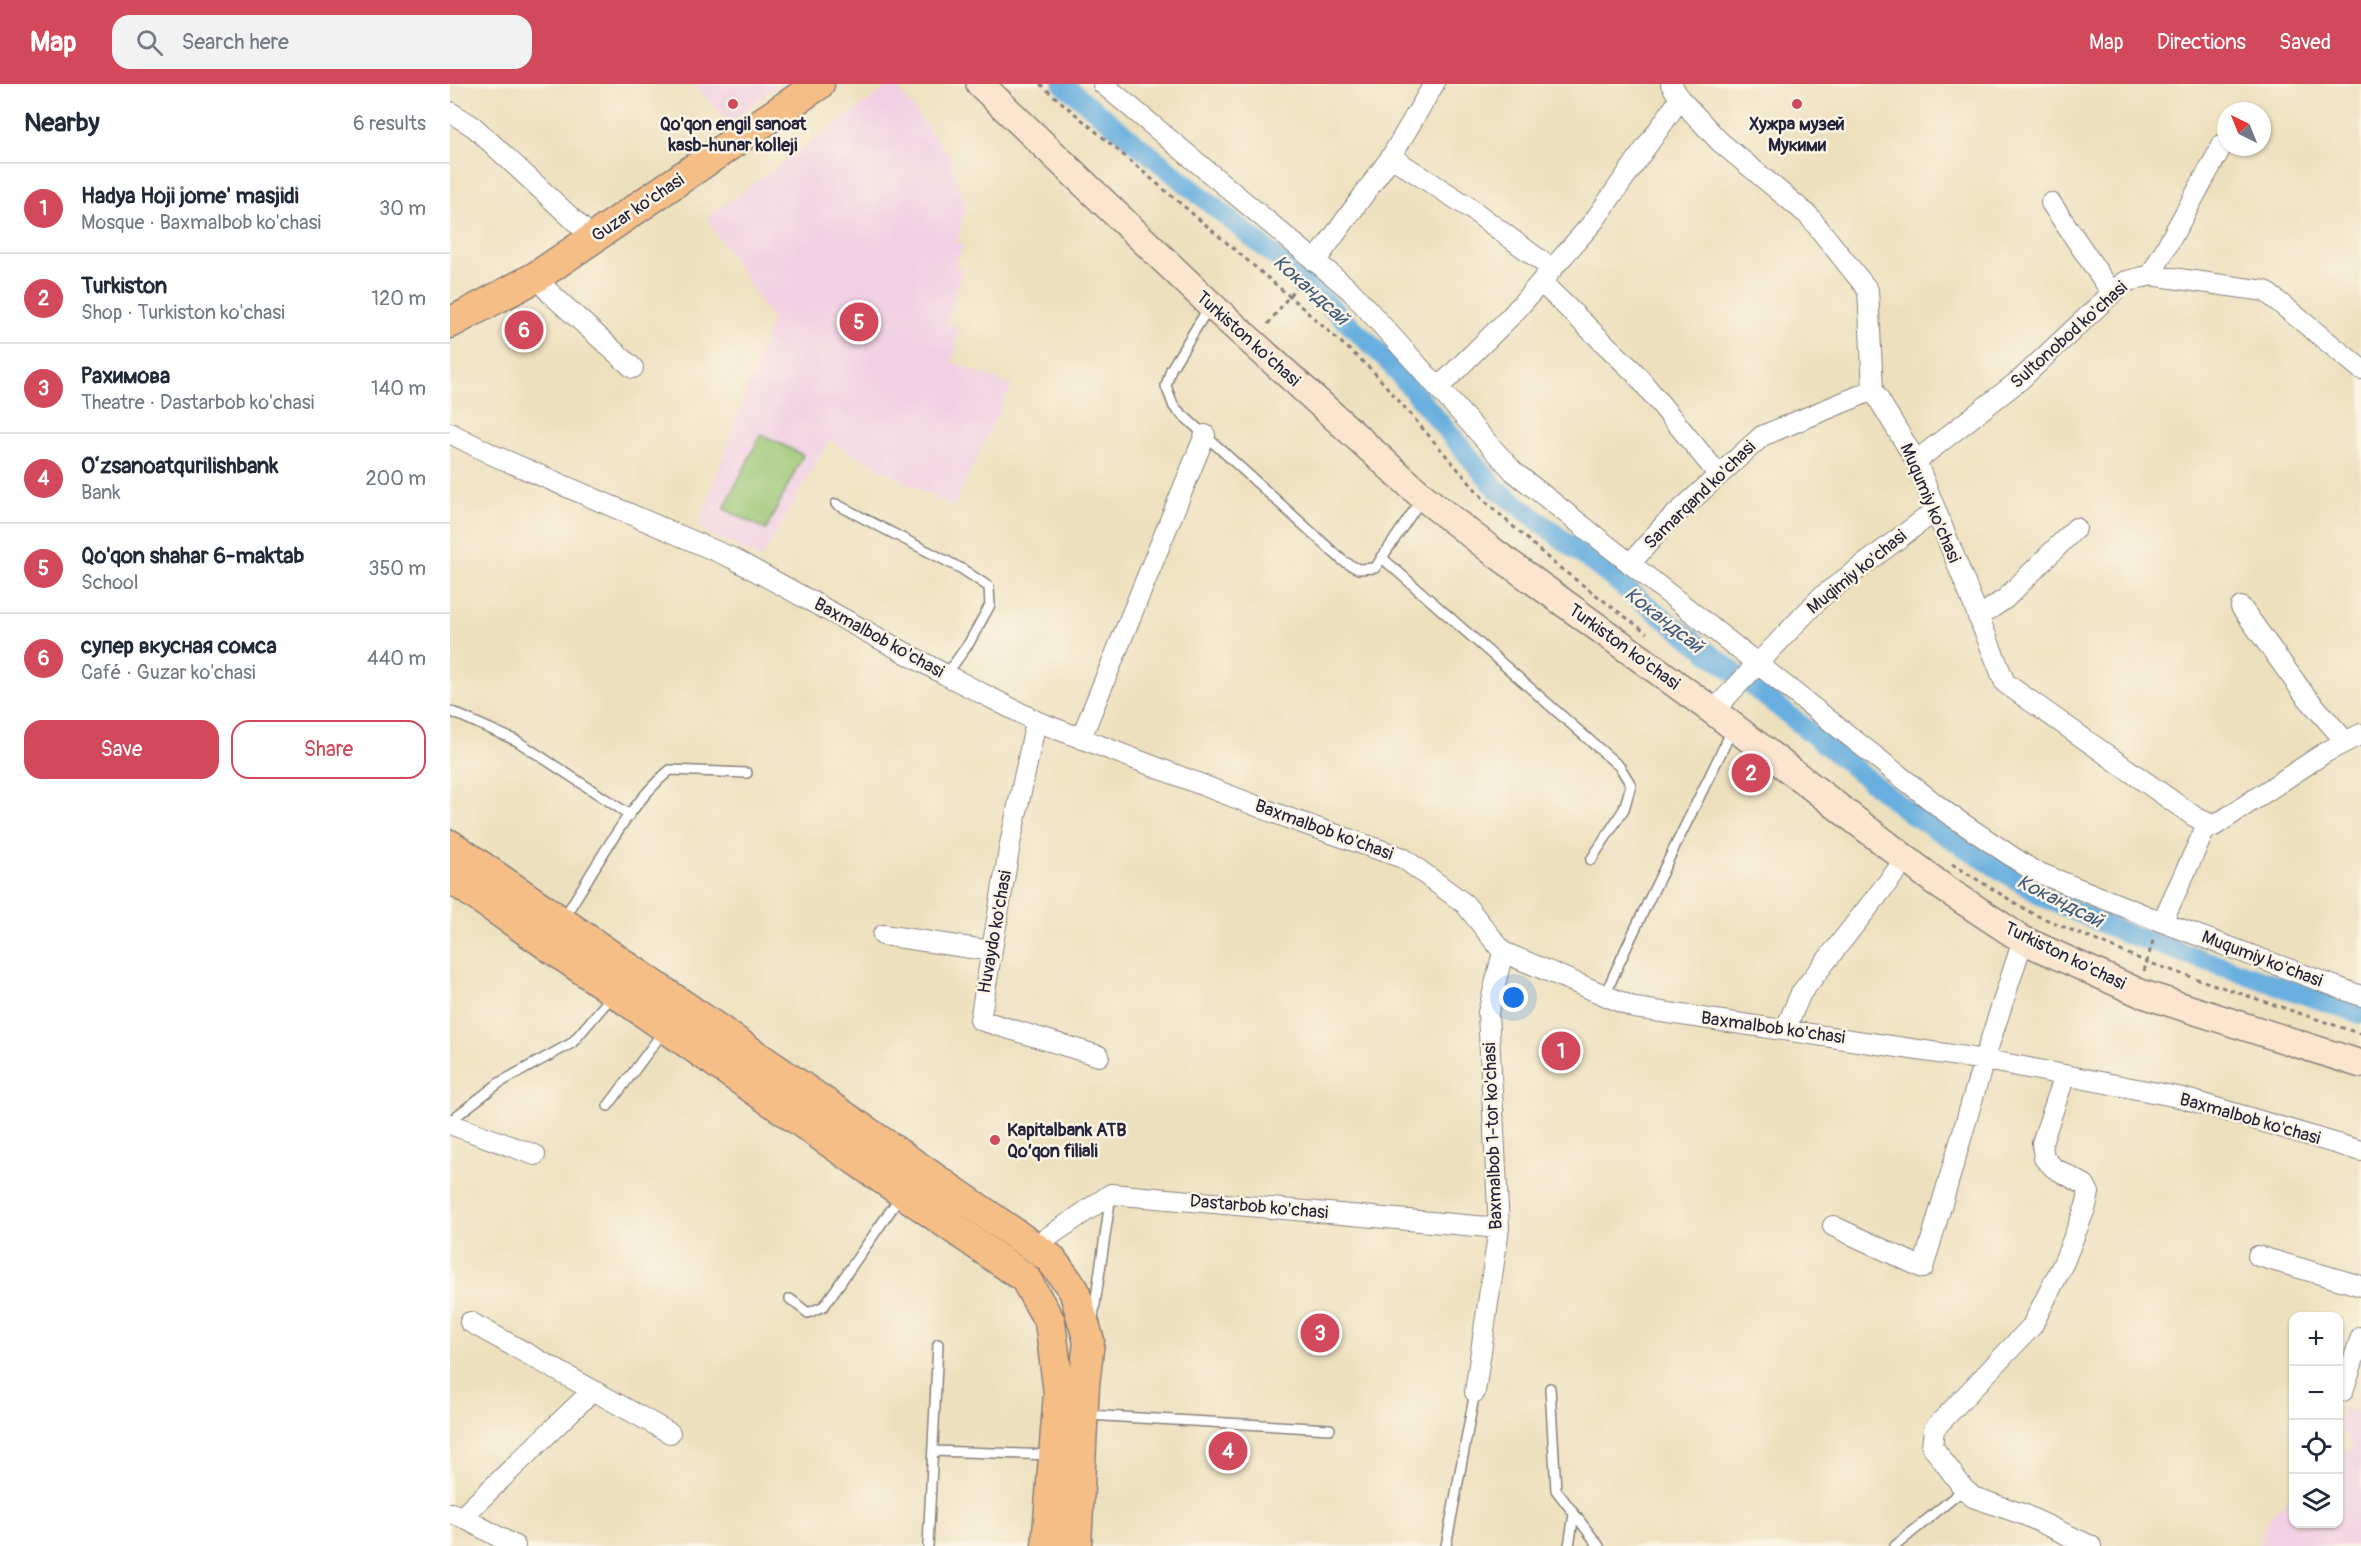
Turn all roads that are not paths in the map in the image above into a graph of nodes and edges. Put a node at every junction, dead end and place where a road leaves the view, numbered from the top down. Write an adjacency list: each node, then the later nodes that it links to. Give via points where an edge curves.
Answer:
1 (819, 84): 10 (main road, Guzar ko'chasi)
2 (980, 84): 16 (main road, Turkiston ko'chasi)
3 (1103, 84): 11 (street, Muqumiy ko'chasi)
4 (1434, 84): 8 (street)
5 (1675, 92): 14 (street, via 1594,221); 21 (street, Muqumiy ko'chasi, via 1719,141 1809,216 1868,290)
6 (450, 112): 10 (street, via 474,127)
7 (2217, 155): 12 (street)
8 (1391, 157): 11 (street); 14 (street, via 1467,206)
9 (2051, 203): 15 (street)
10 (593, 238): 13 (main road, Guzar ko'chasi)
11 (1316, 262): 20 (street, Muqumiy ko'chasi, via 1350,290)
12 (2151, 275): 15 (street, Sultonobod ko'chasi, via 2124,282); 19 (street, Sultonobod ko'chasi, via 2265,291)
13 (536, 276): 17 (main road, Guzar ko'chasi); 18 (street)
14 (1546, 276): 20 (street); 25 (street, via 1635,373)
15 (2112, 293): 24 (street, Sultonobod ko'chasi, via 2021,379)
16 (1210, 305): 23 (lane, via 1170,369 1166,386 1174,407); 26 (main road, Turkiston ko'chasi)
17 (450, 323)
18 (633, 368)
19 (2361, 369)
20 (1438, 388): 31 (street, Muqumiy ko'chasi, via 1514,472)
21 (1873, 390): 24 (street, Muqumiy ko'chasi); 25 (street, Samarqand ko'chasi, via 1762,436)
22 (450, 433): 35 (street, Baxmalbob ko'chasi, via 732,558)
23 (1205, 435): 30 (lane, via 1343,561 1358,569 1375,568); 39 (street)
24 (1916, 461): 28 (street, Muqumiy ko'chasi)
25 (1718, 474): 31 (street, Samarqand ko'chasi)
26 (1423, 497): 30 (lane); 36 (main road, Turkiston ko'chasi, via 1491,550)
27 (836, 504): 35 (lane, via 989,587 990,605)
28 (1935, 511): 33 (street, Muqumiy ko'chasi); 34 (street, Muqimiy ko'chasi, via 1821,597)
29 (2076, 528): 33 (street, via 2005,599)
30 (1381, 558): 46 (lane, via 1620,767 1631,785 1624,809)
31 (1630, 564): 34 (street, Muqumiy ko'chasi)
32 (2241, 607): 40 (street, via 2304,694)
33 (1978, 617): 43 (street, Muqumiy ko'chasi, via 2005,683)
34 (1757, 663): 36 (street, Muqimiy ko'chasi); 49 (street, Muqumiy ko'chasi, via 1947,813 2032,870)
35 (946, 675): 38 (street, Baxmalbob ko'chasi)
36 (1725, 710): 45 (main road, Turkiston ko'chasi); 55 (lane, via 1688,825 1629,939)
37 (450, 711): 42 (lane, via 517,741)
38 (1036, 721): 39 (street, Baxmalbob ko'chasi); 52 (street, Huvaydo ko'chasi)
39 (1081, 738): 53 (street, Baxmalbob ko'chasi, via 1403,858 1465,904)
40 (2354, 738): 43 (street, via 2326,752 2232,816 2214,826)
41 (747, 773): 42 (lane, via 670,770)
42 (630, 815): 48 (lane)
43 (2207, 825): 49 (street)
44 (450, 845): 48 (main road)
45 (1905, 859): 51 (main road, Turkiston ko'chasi); 58 (street, via 1801,993)
46 (1591, 860)
47 (450, 877): 54 (main road)
48 (561, 922): 71 (main road)
49 (2159, 926): 56 (street, Muqumiy ko'chasi)
50 (883, 935): 52 (street)
51 (2023, 940): 60 (street); 61 (main road, Turkiston ko'chasi, via 2140,993)
52 (992, 951): 59 (street, Huvaydo ko'chasi, via 980,1020)
53 (1503, 952): 55 (street, Baxmalbob ko'chasi); 70 (street, Baxmalbob 1-tor ko'chasi, via 1488,1013)
54 (615, 992): 57 (main road); 64 (lane, via 572,1043 499,1083)
55 (1605, 995): 58 (street, Baxmalbob ko'chasi, via 1635,1008)
56 (2361, 996)
57 (667, 1028): 63 (lane); 67 (main road)
58 (1785, 1030): 60 (street, Baxmalbob ko'chasi)
59 (1099, 1056)
60 (1984, 1060): 62 (street, Baxmalbob ko'chasi); 69 (street, via 1923,1268)
61 (2361, 1064)
62 (2065, 1075): 65 (street, Baxmalbob ko'chasi, via 2183,1098); 88 (street, via 2042,1143 2044,1158 2085,1185 2089,1193 2086,1206 2032,1326 1934,1429 1932,1446)
63 (608, 1106)
64 (450, 1123): 66 (street)
65 (2361, 1151)
66 (535, 1155)
67 (903, 1192): 74 (lane, via 824,1306 808,1313); 87 (main road, via 1025,1278 1035,1295 1050,1322 1058,1383)
68 (1111, 1194): 70 (street, Dastarbob ko'chasi); 71 (street); 77 (lane)
69 (1833, 1227)
70 (1499, 1228): 82 (street, Baxmalbob 1-tor ko'chasi)
71 (1035, 1246): 77 (main road, via 1050,1258 1074,1290)
72 (2259, 1256): 73 (street)
73 (2361, 1286)
74 (790, 1299)
75 (470, 1322): 80 (street)
76 (2361, 1337): 81 (street)
77 (1089, 1341): 83 (main road)
78 (938, 1344): 86 (lane)
79 (1550, 1388): 89 (lane, via 1556,1490)
80 (592, 1391): 85 (street); 90 (street)
81 (2343, 1391)
82 (1476, 1392): 95 (lane)
83 (1083, 1415): 84 (lane); 94 (main road)
84 (1330, 1429)
85 (670, 1432)
86 (933, 1451): 87 (lane); 92 (lane)
87 (1054, 1455): 93 (main road)
88 (1964, 1489): 98 (lane); 99 (street, via 1973,1497 2025,1515)
89 (1574, 1514): 96 (lane); 97 (lane)
90 (456, 1515): 91 (street)
91 (515, 1546)
92 (928, 1546)
93 (1047, 1546)
94 (1076, 1546)
95 (1446, 1546)
96 (1569, 1546)
97 (1599, 1546)
98 (1895, 1546)
99 (2091, 1546)

